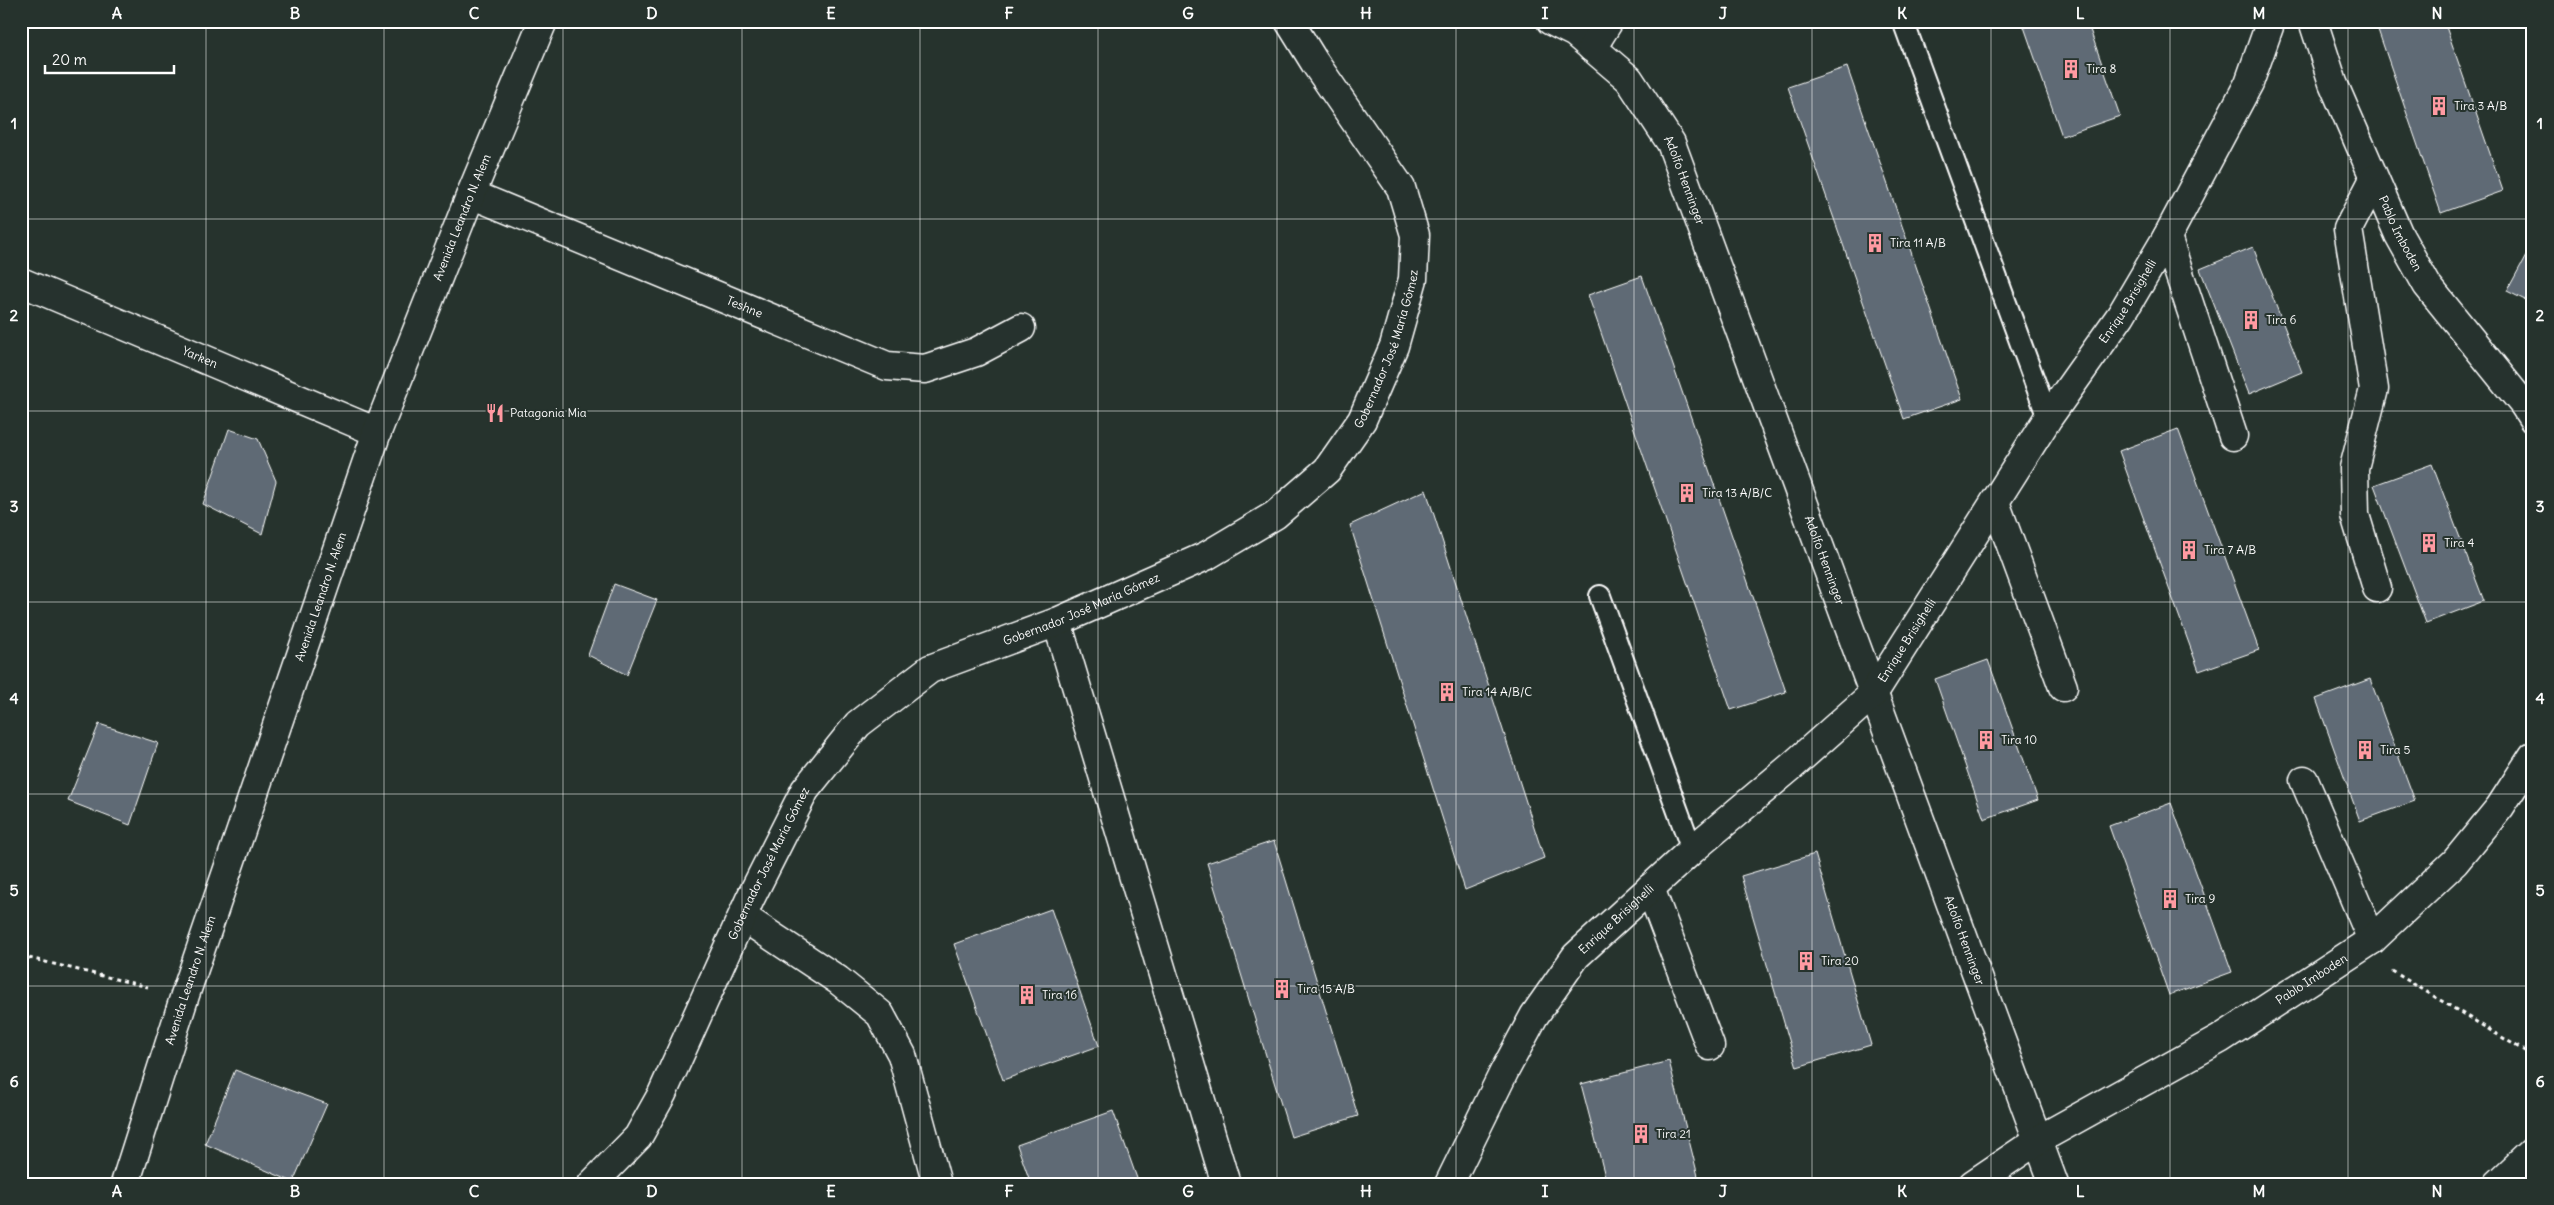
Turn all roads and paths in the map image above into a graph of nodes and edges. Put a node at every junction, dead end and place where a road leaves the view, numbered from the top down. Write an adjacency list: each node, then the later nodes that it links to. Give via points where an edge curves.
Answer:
1 (543, 21): 10 (main road, Avenida Leandro N. Alem)
2 (1289, 21): 21 (main road, Gobernador José María Gómez, via 1401,188 1415,235 1413,279 1394,346 1362,420 1327,470 1275,514 1206,556)
3 (1551, 21): 8 (main road, Adolfo Henninger)
4 (1609, 21): 8 (main road)
5 (1904, 21): 14 (lane)
6 (2271, 21): 11 (main road, Enrique Brisighelli, via 2249,84)
7 (2313, 21): 9 (main road, Pablo Imboden, via 2333,83)
8 (1592, 48): 23 (main road, Adolfo Henninger, via 1628,79 1671,143)
9 (2374, 179): 15 (main road, Pablo Imboden, via 2399,236 2427,285); 19 (main road, via 2348,229 2374,389 2354,468 2355,515)
10 (471, 194): 13 (main road, Teshne, via 887,366 925,369 976,352); 16 (main road, Avenida Leandro N. Alem)
11 (2167, 237): 14 (main road, Enrique Brisighelli, via 2121,314); 17 (main road)
12 (21, 282): 16 (main road, Yarken)
13 (1021, 328)
14 (2048, 418): 18 (main road, Enrique Brisighelli)
15 (2533, 419)
16 (377, 432): 31 (main road, Avenida Leandro N. Alem)
17 (2233, 436)
18 (1995, 502): 22 (main road); 23 (main road, Enrique Brisighelli)
19 (2377, 588)
20 (1600, 596): 26 (lane)
21 (1056, 622): 28 (main road, Gobernador José María Gómez, via 930,669 858,724 805,790); 39 (main road)
22 (2063, 687)
23 (1873, 694): 26 (main road, Enrique Brisighelli); 34 (main road, Adolfo Henninger)
24 (2533, 756): 29 (main road, Pablo Imboden, via 2500,807 2454,862)
25 (2304, 780): 29 (main road)
26 (1692, 850): 27 (main road, Enrique Brisighelli)
27 (1650, 888): 32 (main road); 40 (main road, Enrique Brisighelli, via 1576,956 1534,1016)
28 (743, 917): 37 (main road, Gobernador José María Gómez, via 662,1094 638,1137); 38 (main road, via 838,980 880,1014 902,1055)
29 (2364, 945): 33 (path); 34 (main road, Pablo Imboden, via 2220,1038)
30 (21, 956): 31 (path)
31 (186, 995): 36 (main road, Avenida Leandro N. Alem)
32 (1710, 1046)
33 (2533, 1056)
34 (2038, 1140): 41 (main road, Pablo Imboden); 42 (main road, Adolfo Henninger)
35 (2533, 1151): 43 (main road)
36 (124, 1184)
37 (592, 1184)
38 (937, 1184)
39 (1226, 1184)
40 (1449, 1184)
41 (1973, 1184)
42 (2054, 1184)
43 (2498, 1184)

